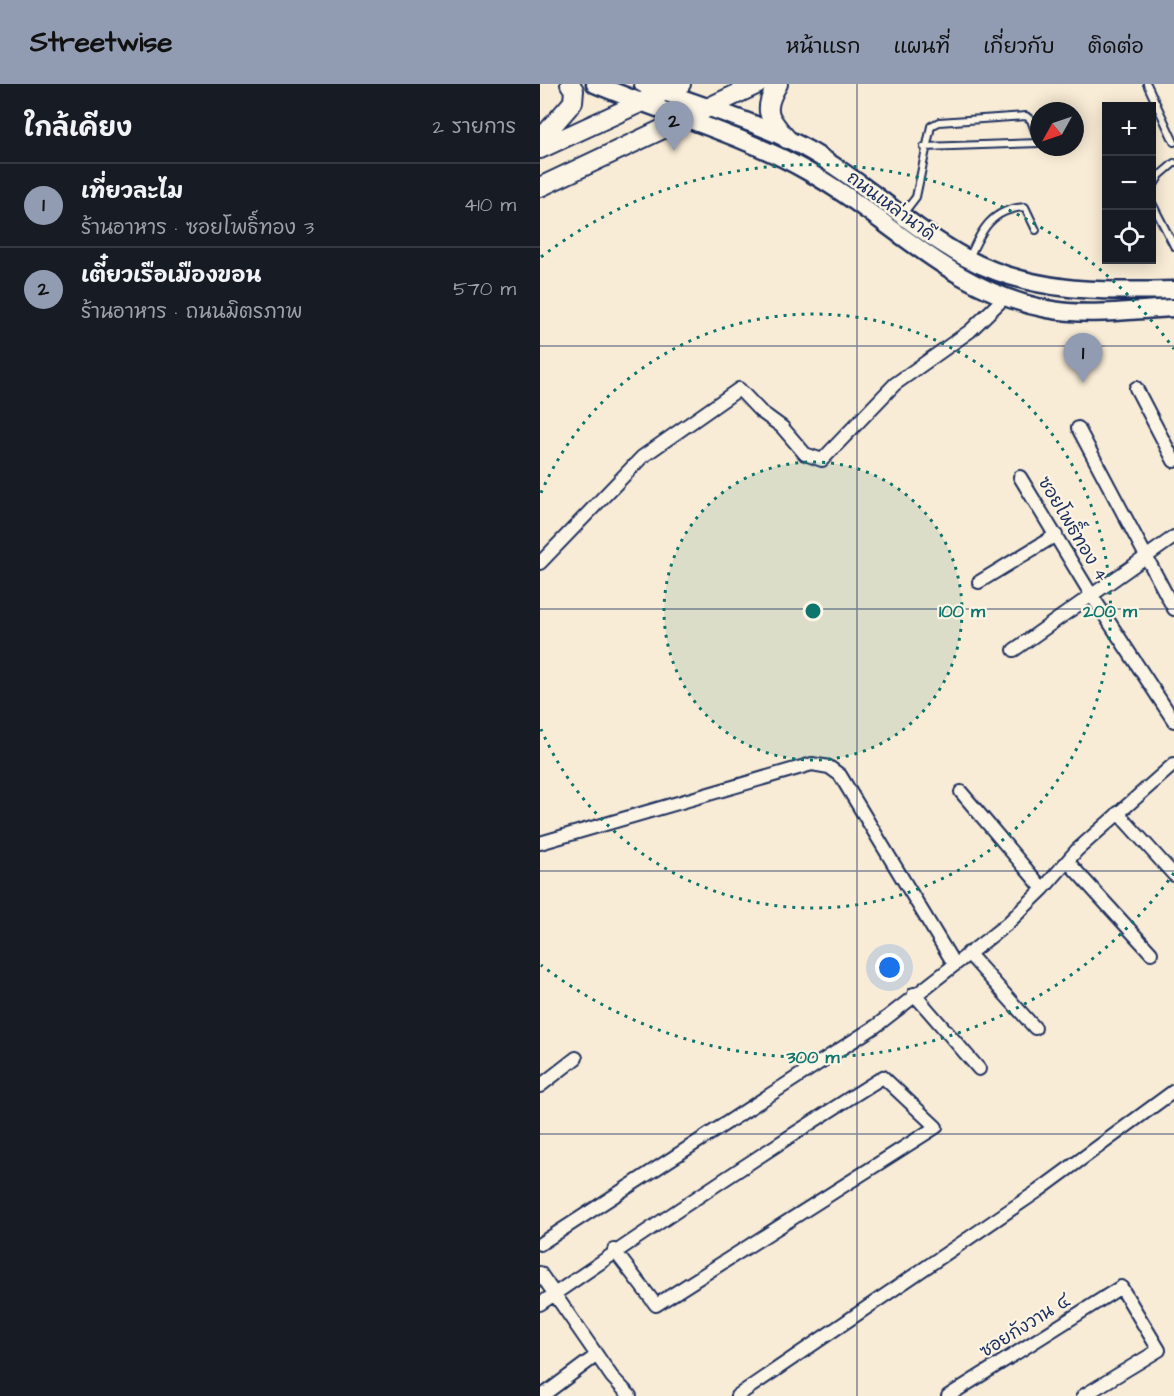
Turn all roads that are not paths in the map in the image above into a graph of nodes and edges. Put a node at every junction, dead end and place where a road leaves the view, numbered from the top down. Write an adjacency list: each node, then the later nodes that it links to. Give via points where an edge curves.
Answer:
1 (570, 84): 14 (main road, via 573,102)
2 (595, 84): 9 (main road, ถนนเหล่านาดี)
3 (643, 84): 8 (main road, ถนนเหล่านาดี)
4 (681, 84): 8 (main road)
5 (758, 84): 10 (main road)
6 (778, 84): 13 (main road, via 768,111 770,120)
7 (1147, 84): 16 (lane)
8 (664, 92): 9 (main road); 10 (main road, ถนนเหล่านาดี)
9 (641, 103): 11 (main road, ถนนเหล่านาดี); 18 (main road)
10 (706, 108): 11 (main road); 13 (main road, ถนนเหล่านาดี)
11 (682, 118): 21 (main road); 28 (main road, ถนนเหล่านาดี, via 806,170 943,268)
12 (1030, 120): 17 (lane, via 1026,116 939,122 928,130)
13 (787, 139): 23 (main road, ถนนเหล่านาดี, via 856,178)
14 (540, 140)
15 (1030, 142): 17 (lane)
16 (1174, 142)
17 (924, 147): 23 (lane, via 916,197)
18 (540, 149)
19 (1174, 164): 20 (lane)
20 (1156, 182)
21 (540, 187)
22 (1156, 210): 25 (lane)
23 (903, 215): 26 (main road, ถนนเหล่านาดี)
24 (1036, 230): 26 (lane, via 1025,207 992,217 981,230)
25 (1174, 246)
26 (969, 259): 27 (main road, ถนนเหล่านาดี, via 1018,279 1061,288 1099,292)
27 (1174, 290)
28 (1005, 297): 29 (main road, ถนนเหล่านาดี, via 1070,312); 37 (street, via 970,331 895,384 822,460 805,454 782,427 739,389 642,457)
29 (1174, 308)
30 (1136, 388): 32 (street)
31 (1078, 428): 36 (street)
32 (1174, 461)
33 (1020, 477): 34 (street, ซอยโพธิ์ทอง 4)
34 (1056, 535): 38 (street); 39 (street, ซอยโพธิ์ทอง 4)
35 (1174, 537): 36 (street)
36 (1148, 556): 39 (street); 40 (street)
37 (540, 563)
38 (979, 582)
39 (1092, 596): 41 (street); 42 (street, ซอยโพธิ์ทอง 4)
40 (1174, 609)
41 (1014, 651)
42 (1174, 721)
43 (1173, 768): 45 (street)
44 (961, 792): 49 (street)
45 (1118, 813): 47 (street); 48 (street)
46 (540, 843): 52 (street, via 812,764 829,768 840,775)
47 (1068, 862): 49 (street); 51 (street)
48 (1174, 875)
49 (1043, 889): 50 (street)
50 (968, 953): 52 (street); 54 (street)
51 (1151, 953)
52 (954, 964): 53 (street)
53 (914, 994): 56 (street); 59 (street, via 876,1026)
54 (1035, 1028)
55 (576, 1058): 57 (street)
56 (979, 1069)
57 (540, 1086)
58 (1174, 1091): 67 (street, via 1038,1191)
59 (540, 1244)
60 (614, 1250): 60 (street, via 883,1077 936,1127 656,1305); 62 (street)
61 (540, 1273): 62 (street)
62 (554, 1294): 63 (street); 64 (street)
63 (540, 1304)
64 (597, 1355): 65 (street); 66 (street)
65 (542, 1396)
66 (630, 1396)
67 (736, 1396)
68 (948, 1396): 69 (street, ซอยกังวาน ๔, via 1121,1287 1160,1350)
69 (1083, 1396)

